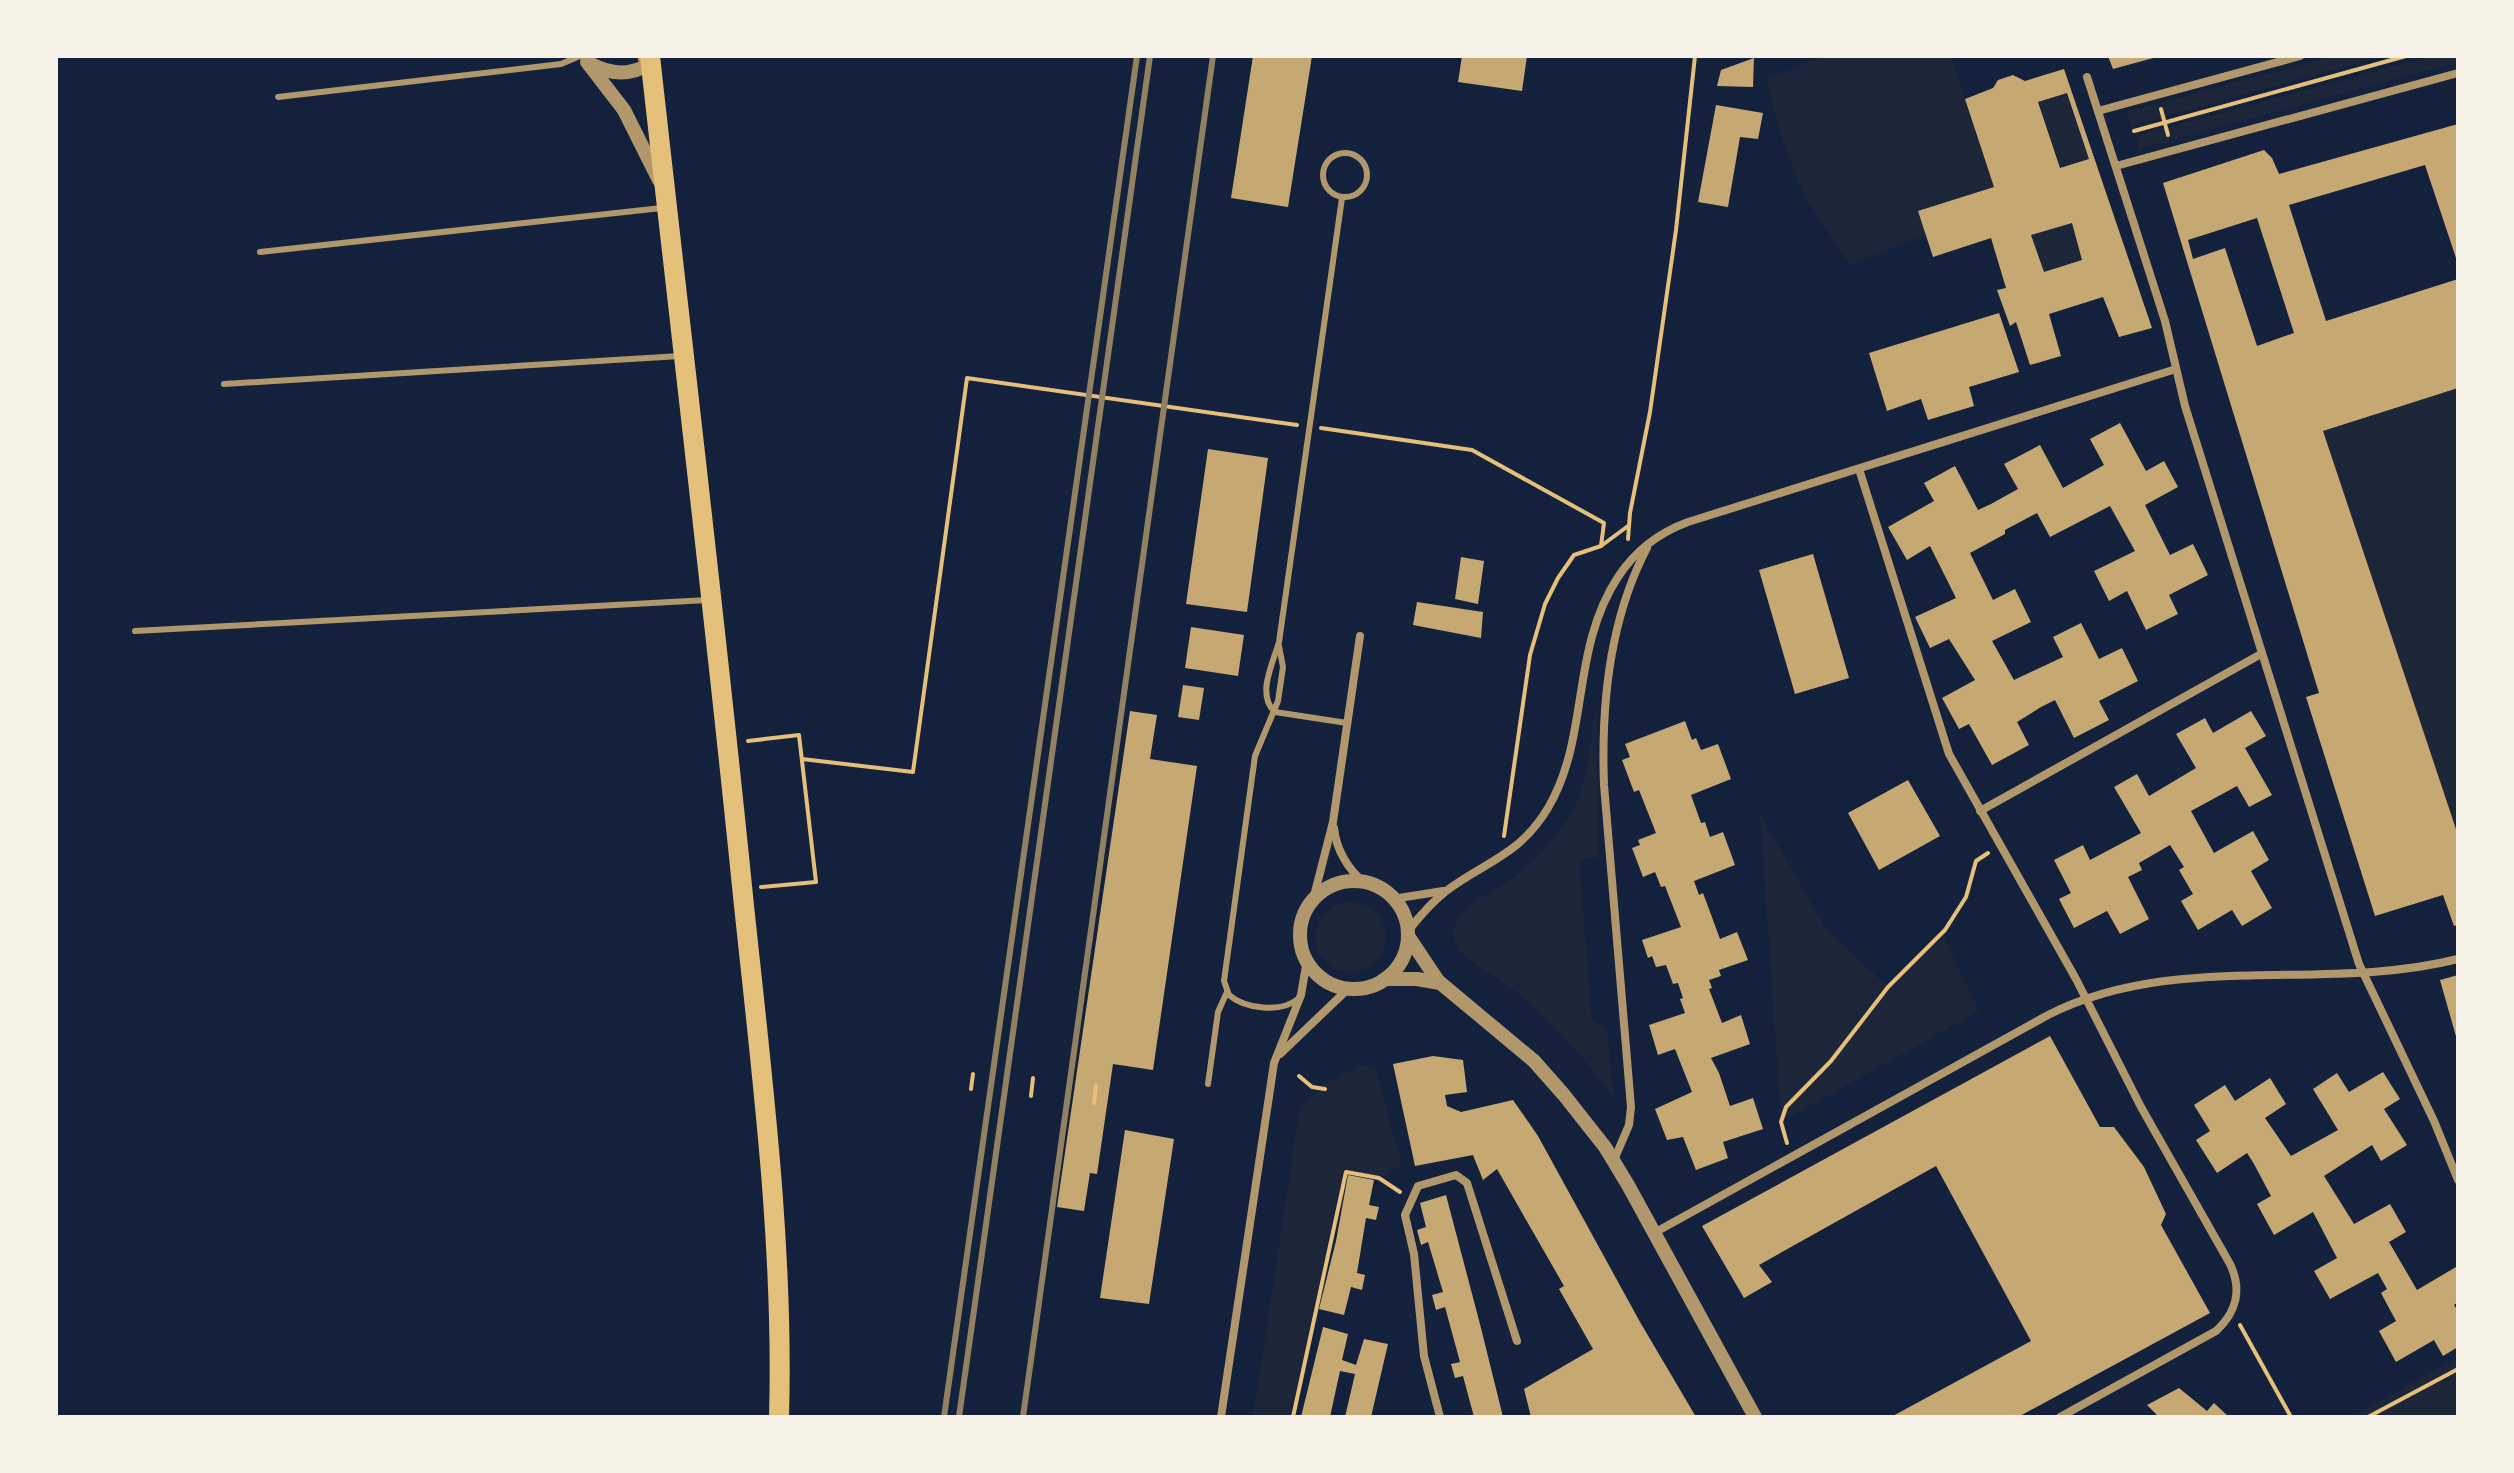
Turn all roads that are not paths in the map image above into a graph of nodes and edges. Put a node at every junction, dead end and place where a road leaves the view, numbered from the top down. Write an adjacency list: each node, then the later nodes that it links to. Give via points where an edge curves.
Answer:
1 (2300, 56): 7 (street)
2 (583, 58): 3 (street, via 615,73 636,71); 6 (lane); 10 (street, via 631,122)
3 (647, 58): 10 (main road)
4 (2458, 73): 8 (street)
5 (2087, 77): 7 (street)
6 (278, 97)
7 (2098, 111): 8 (street)
8 (2116, 166): 13 (street)
9 (1342, 198): 9 (lane, via 1357,193 1367,179 1363,162 1349,153 1332,157 1323,173 1327,188); 20 (lane)
10 (667, 204): 11 (lane); 12 (main road)
11 (260, 252)
12 (684, 356): 14 (lane); 17 (main road)
13 (2176, 369): 15 (street); 21 (street)
14 (224, 384)
15 (1859, 469): 16 (street, via 1688,522); 24 (street, via 1945,745)
16 (1653, 540): 27 (street, via 1608,593 1593,628 1556,791 1535,826 1501,859); 42 (street, via 1638,566 1619,623 1603,733 1631,1107)
17 (712, 599): 18 (lane); 46 (main road, via 771,1176)
18 (135, 631)
19 (1360, 636): 23 (street)
20 (1279, 642): 22 (lane, via 1283,667); 22 (lane, via 1267,694)
21 (2261, 654): 24 (street); 33 (street)
22 (1275, 712): 23 (lane); 37 (lane, via 1255,756 1224,969)
23 (1347, 723): 25 (street)
24 (1980, 811): 39 (street)
25 (1334, 819): 26 (street, via 1339,847); 29 (street)
26 (1365, 883): 28 (street); 29 (street, via 1335,885)
27 (1452, 887): 28 (street); 30 (street)
28 (1393, 899): 30 (street)
29 (1313, 900): 32 (street, via 1301,927)
30 (1408, 933): 34 (street, via 1401,960); 35 (street)
31 (2458, 959): 33 (street, via 2416,969)
32 (1307, 960): 36 (street, via 1324,980); 38 (street)
33 (2361, 971): 39 (street, via 2166,979); 43 (street)
34 (1385, 979): 35 (street); 36 (street)
35 (1440, 983): 42 (street, via 1534,1061)
36 (1349, 988): 40 (street, via 1284,1049)
37 (1227, 992): 38 (lane, via 1240,1002 1277,1008 1291,1005); 41 (lane, via 1218,1012)
38 (1301, 995): 40 (street)
39 (2086, 998): 44 (street); 50 (street, via 2233,1272 2237,1291 2233,1310 2209,1336)
40 (1273, 1070): 47 (street)
41 (1208, 1084)
42 (1614, 1160): 44 (street)
43 (2458, 1180)
44 (1654, 1233): 49 (street)
45 (1517, 1341): 48 (street, via 1467,1183 1456,1175 1418,1186 1405,1215 1424,1356)
46 (779, 1417)
47 (1221, 1417)
48 (1440, 1417)
49 (1755, 1417)
50 (2060, 1417)

